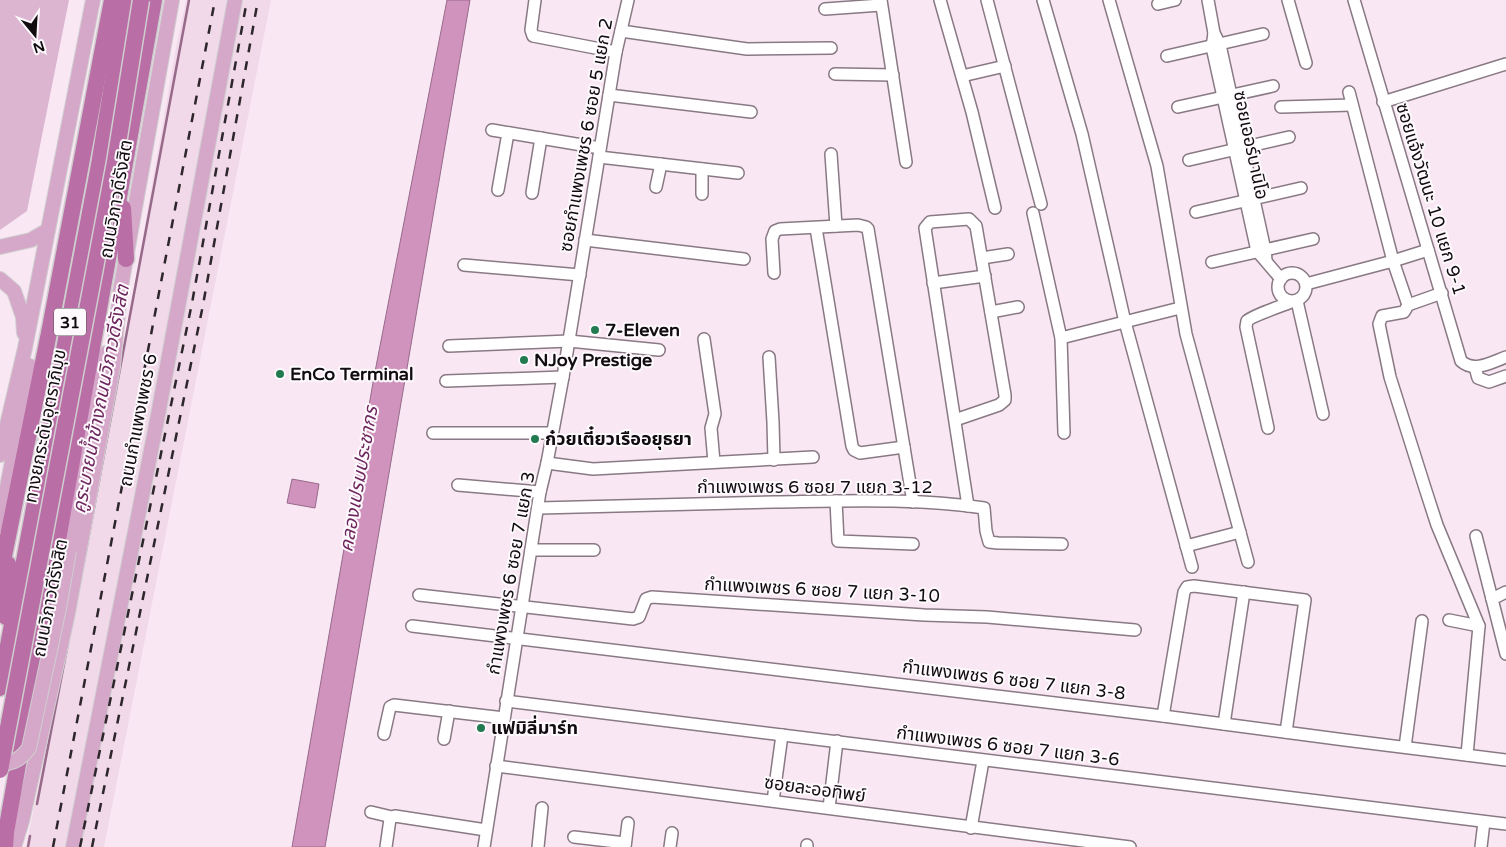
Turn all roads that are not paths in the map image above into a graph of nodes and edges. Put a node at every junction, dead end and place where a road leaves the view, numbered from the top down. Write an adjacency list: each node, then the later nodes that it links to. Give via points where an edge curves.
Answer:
1 (93, 0): 61 (main road, 31)
2 (112, 0): 126 (highway, via 25,455)
3 (126, 0): 147 (highway, ถนนวิภาวดีรังสิต / 31); 151 (highway, ทางยกระดับอุตราภิมุข / 31, via 98,174)
4 (140, 0): 168 (highway, ทางยกระดับอุตราภิมุข / 31, bridge, via 115,162)
5 (154, 0): 54 (highway, ถนนวิภาวดีรังสิต / 31)
6 (172, 0): 75 (main road, ถนนวิภาวดีรังสิต)
7 (235, 0): 184 (main road, ถนนกำแพงเพชร 6, via 162,396)
8 (535, 0): 25 (street, via 533,36)
9 (628, 0): 21 (street, ซอยกำแพงเพชร 6 ซอย 5 แยก 2)
10 (940, 0): 32 (street)
11 (987, 0): 29 (street)
12 (1043, 0): 95 (street, via 1082,134)
13 (1110, 0): 93 (street, via 1161,183)
14 (1175, 0): 19 (street)
15 (1208, 0): 23 (street, ซอยเออร์บานิโอ)
16 (1288, 0): 27 (street)
17 (1354, 0): 37 (street, ซอยแจ้งวัฒนะ 10 แยก 9-1)
18 (881, 3): 20 (street); 31 (street)
19 (1158, 4)
20 (825, 9)
21 (621, 31): 24 (street, via 747,49); 25 (street, ซอยกำแพงเพชร 6 ซอย 5 แยก 2)
22 (1264, 34): 23 (street)
23 (1216, 46): 26 (street); 36 (street, ซอยเออร์บานิโอ)
24 (831, 48)
25 (616, 52): 35 (street, ซอยกำแพงเพชร 6 ซอย 5 แยก 2)
26 (1167, 56)
27 (1306, 63)
28 (1506, 64): 37 (street)
29 (1005, 66): 32 (street); 62 (street)
30 (835, 74): 31 (street)
31 (893, 74): 50 (street)
32 (962, 76): 63 (street)
33 (1273, 86): 36 (street)
34 (1349, 92): 38 (street)
35 (609, 94): 41 (street); 47 (street, ซอยกำแพงเพชร 6 ซอย 5 แยก 2)
36 (1226, 96): 40 (street); 46 (street, ซอยเออร์บานิโอ)
37 (1383, 102): 72 (street, ซอยแจ้งวัฒนะ 10 แยก 9-1)
38 (1352, 105): 39 (street); 78 (street)
39 (1281, 107)
40 (1178, 108)
41 (751, 112)
42 (492, 130): 43 (street)
43 (508, 133): 45 (street); 57 (street)
44 (1290, 137): 46 (street)
45 (541, 138): 47 (street); 58 (street)
46 (1238, 148): 49 (street); 60 (street, ซอยเออร์บานิโอ)
47 (600, 152): 51 (street); 70 (street, ซอยกำแพงเพชร 6 ซอย 5 แยก 2)
48 (831, 154): 66 (street)
49 (1189, 160)
50 (906, 162)
51 (661, 164): 52 (street); 55 (street)
52 (702, 169): 53 (street); 59 (street)
53 (738, 173)
54 (121, 181): 75 (highway); 182 (highway, ถนนวิภาวดีรังสิต / 31)
55 (656, 187)
56 (1301, 188): 60 (street)
57 (498, 190)
58 (532, 193)
59 (702, 194)
60 (1250, 200): 64 (street); 74 (street, ซอยเออร์บานิโอ)
61 (53, 202): 68 (main road, 31); 126 (main road, via 49,262)
62 (1041, 204)
63 (995, 208)
64 (1196, 212)
65 (1033, 214): 96 (street)
66 (836, 226): 67 (street); 114 (street, via 863,226 870,233)
67 (816, 228): 81 (street, via 775,231 772,239); 114 (street, via 852,446 860,453)
68 (48, 230): 71 (main road, via 31,240); 100 (main road, 31)
69 (1313, 239): 74 (street)
70 (585, 240): 77 (street); 82 (street, ซอยกำแพงเพชร 6 ซอย 5 แยก 2)
71 (0, 247)
72 (1428, 250): 78 (street); 89 (street, ซอยแจ้งวัฒนะ 10 แยก 9-1)
73 (1008, 254): 76 (street)
74 (1263, 254): 79 (street); 85 (street, ซอยเออร์บานิโอ)
75 (126, 258): 88 (main road, ถนนวิภาวดีรังสิต)
76 (982, 258): 83 (street); 86 (street, via 972,220 930,222 925,228)
77 (744, 259)
78 (1392, 261): 87 (street); 91 (street)
79 (1212, 262)
80 (464, 265): 82 (street)
81 (774, 273)
82 (580, 275): 98 (street, กำแพงเพชร 6 ซอย 7 แยก 3)
83 (985, 276): 86 (street); 94 (street)
84 (0, 279): 100 (main road, via 14,291 23,317)
85 (1281, 279): 87 (street, via 1288,274 1297,274); 90 (street, ซอยเออร์บานิโอ, via 1278,291 1283,298)
86 (933, 283): 109 (street)
87 (1306, 284): 90 (street, via 1304,296)
88 (120, 292): 166 (main road, bridge, via 109,334 56,626 29,748 22,758); 183 (main road, ถนนวิภาวดีรังสิต, via 113,367 68,613)
89 (1442, 293): 91 (street); 104 (street, ซอยแจ้งวัฒนะ 10 แยก 9-1, via 1461,361)
90 (1294, 301): 108 (street); 110 (street, via 1249,318 1246,327)
91 (1408, 305): 145 (street, via 1404,312 1382,316 1379,324 1390,377 1437,525)
92 (1018, 307): 94 (street)
93 (1180, 308): 95 (street); 127 (street)
94 (992, 312): 109 (street, via 1005,400 994,408)
95 (1126, 322): 96 (street); 131 (street)
96 (1061, 338): 113 (street)
97 (704, 339): 118 (street, via 715,414 711,428)
98 (569, 341): 99 (street); 101 (street); 105 (street, กำแพงเพชร 6 ซอย 7 แยก 3)
99 (449, 346)
100 (25, 348): 115 (main road, 31)
101 (658, 350)
102 (769, 357): 117 (street)
103 (1506, 357): 104 (street)
104 (1475, 367): 106 (street, via 1478,378 1489,382)
105 (563, 376): 107 (street); 112 (street, กำแพงเพชร 6 ซอย 7 แยก 3)
106 (1506, 376)
107 (446, 381)
108 (1323, 414)
109 (955, 420): 124 (street)
110 (1268, 428)
111 (433, 433): 112 (street)
112 (552, 433): 119 (street, กำแพงเพชร 6 ซอย 7 แยก 3)
113 (1064, 433)
114 (904, 448): 123 (street)
115 (0, 455)
116 (813, 457): 117 (street)
117 (774, 460): 118 (street)
118 (714, 462): 119 (street, via 593,469)
119 (547, 463): 121 (street, กำแพงเพชร 6 ซอย 7 แยก 3)
120 (458, 485): 121 (street)
121 (540, 492): 125 (street, กำแพงเพชร 6 ซอย 7 แยก 3)
122 (836, 501): 123 (street, กำแพงเพชร 6 ซอย 7 แยก 3-12); 125 (street, กำแพงเพชร 6 ซอย 7 แยก 3-12); 129 (street, via 838,541)
123 (912, 502): 124 (street, กำแพงเพชร 6 ซอย 7 แยก 3-12)
124 (968, 506): 130 (street, กำแพงเพชร 6 ซอย 7 แยก 3-12, via 984,508 989,542)
125 (539, 508): 132 (street, กำแพงเพชร 6 ซอย 7 แยก 3)
126 (4, 530): 136 (highway); 147 (highway)
127 (1240, 532): 131 (street); 134 (street)
128 (1476, 536): 140 (street)
129 (913, 544)
130 (1062, 544)
131 (1186, 546): 135 (street)
132 (531, 550): 133 (street); 141 (street, กำแพงเพชร 6 ซอย 7 แยก 3)
133 (594, 550)
134 (1248, 562)
135 (1192, 567)
136 (0, 576)
137 (1244, 592): 154 (street, via 1194,586 1185,588); 156 (street); 157 (street, via 1305,600)
138 (1506, 592): 140 (street)
139 (419, 595): 141 (street)
140 (1492, 599): 149 (street)
141 (522, 607): 146 (street, กำแพงเพชร 6 ซอย 7 แยก 3-10, via 637,619 646,599 652,597 987,617); 148 (street, กำแพงเพชร 6 ซอย 7 แยก 3)
142 (1450, 620): 145 (street)
143 (1422, 621): 162 (street)
144 (412, 626): 148 (street, กำแพงเพชร 6 ซอย 7 แยก 3-8)
145 (1479, 626): 163 (street)
146 (1135, 630)
147 (5, 634): 150 (highway, ถนนวิภาวดีรังสิต / 31)
148 (516, 640): 152 (street, กำแพงเพชร 6 ซอย 7 แยก 3); 154 (street, กำแพงเพชร 6 ซอย 7 แยก 3-8)
149 (1506, 654)
150 (0, 660)
151 (0, 688)
152 (506, 702): 155 (street, กำแพงเพชร 6 ซอย 7 แยก 3); 159 (street, กำแพงเพชร 6 ซอย 7 แยก 3-6)
153 (449, 711): 155 (street); 158 (street, via 394,705 390,707); 160 (street)
154 (1163, 716): 156 (street, กำแพงเพชร 6 ซอย 7 แยก 3-8)
155 (504, 718): 167 (street, กำแพงเพชร 6 ซอย 7 แยก 3)
156 (1224, 724): 157 (street, กำแพงเพชร 6 ซอย 7 แยก 3-8)
157 (1286, 732): 162 (street, กำแพงเพชร 6 ซอย 7 แยก 3-8)
158 (384, 734)
159 (782, 735): 161 (street, กำแพงเพชร 6 ซอย 7 แยก 3-6); 169 (street)
160 (444, 738)
161 (837, 742): 164 (street, กำแพงเพชร 6 ซอย 7 แยก 3-6); 171 (street)
162 (1404, 747): 163 (street, กำแพงเพชร 6 ซอย 7 แยก 3-8)
163 (1467, 755): 165 (street, กำแพงเพชร 6 ซอย 7 แยก 3-8)
164 (983, 760): 174 (street, กำแพงเพชร 6 ซอย 7 แยก 3-6); 177 (street)
165 (1506, 760)
166 (0, 764)
167 (496, 766): 169 (street, ซอยละออทิพย์); 178 (street, กำแพงเพชร 6 ซอย 7 แยก 3)
168 (0, 770)
169 (774, 801): 171 (street, ซอยละออทิพย์)
170 (542, 808): 187 (street)
171 (828, 808): 177 (street, ซอยละออทิพย์)
172 (370, 812): 173 (street)
173 (392, 817): 178 (street); 185 (street)
174 (1484, 822): 176 (street, กำแพงเพชร 6 ซอย 7 แยก 3-6); 190 (street)
175 (628, 823): 181 (street)
176 (1506, 824)
177 (971, 828): 189 (street, ซอยละออทิพย์)
178 (486, 830): 186 (street, กำแพงเพชร 6 ซอย 7 แยก 3)
179 (672, 833): 188 (street)
180 (574, 837): 181 (street)
181 (625, 845)
182 (5, 847)
183 (14, 847)
184 (72, 847)
185 (386, 847)
186 (484, 847)
187 (538, 847)
188 (670, 847)
189 (1130, 847)
190 (1480, 847)

